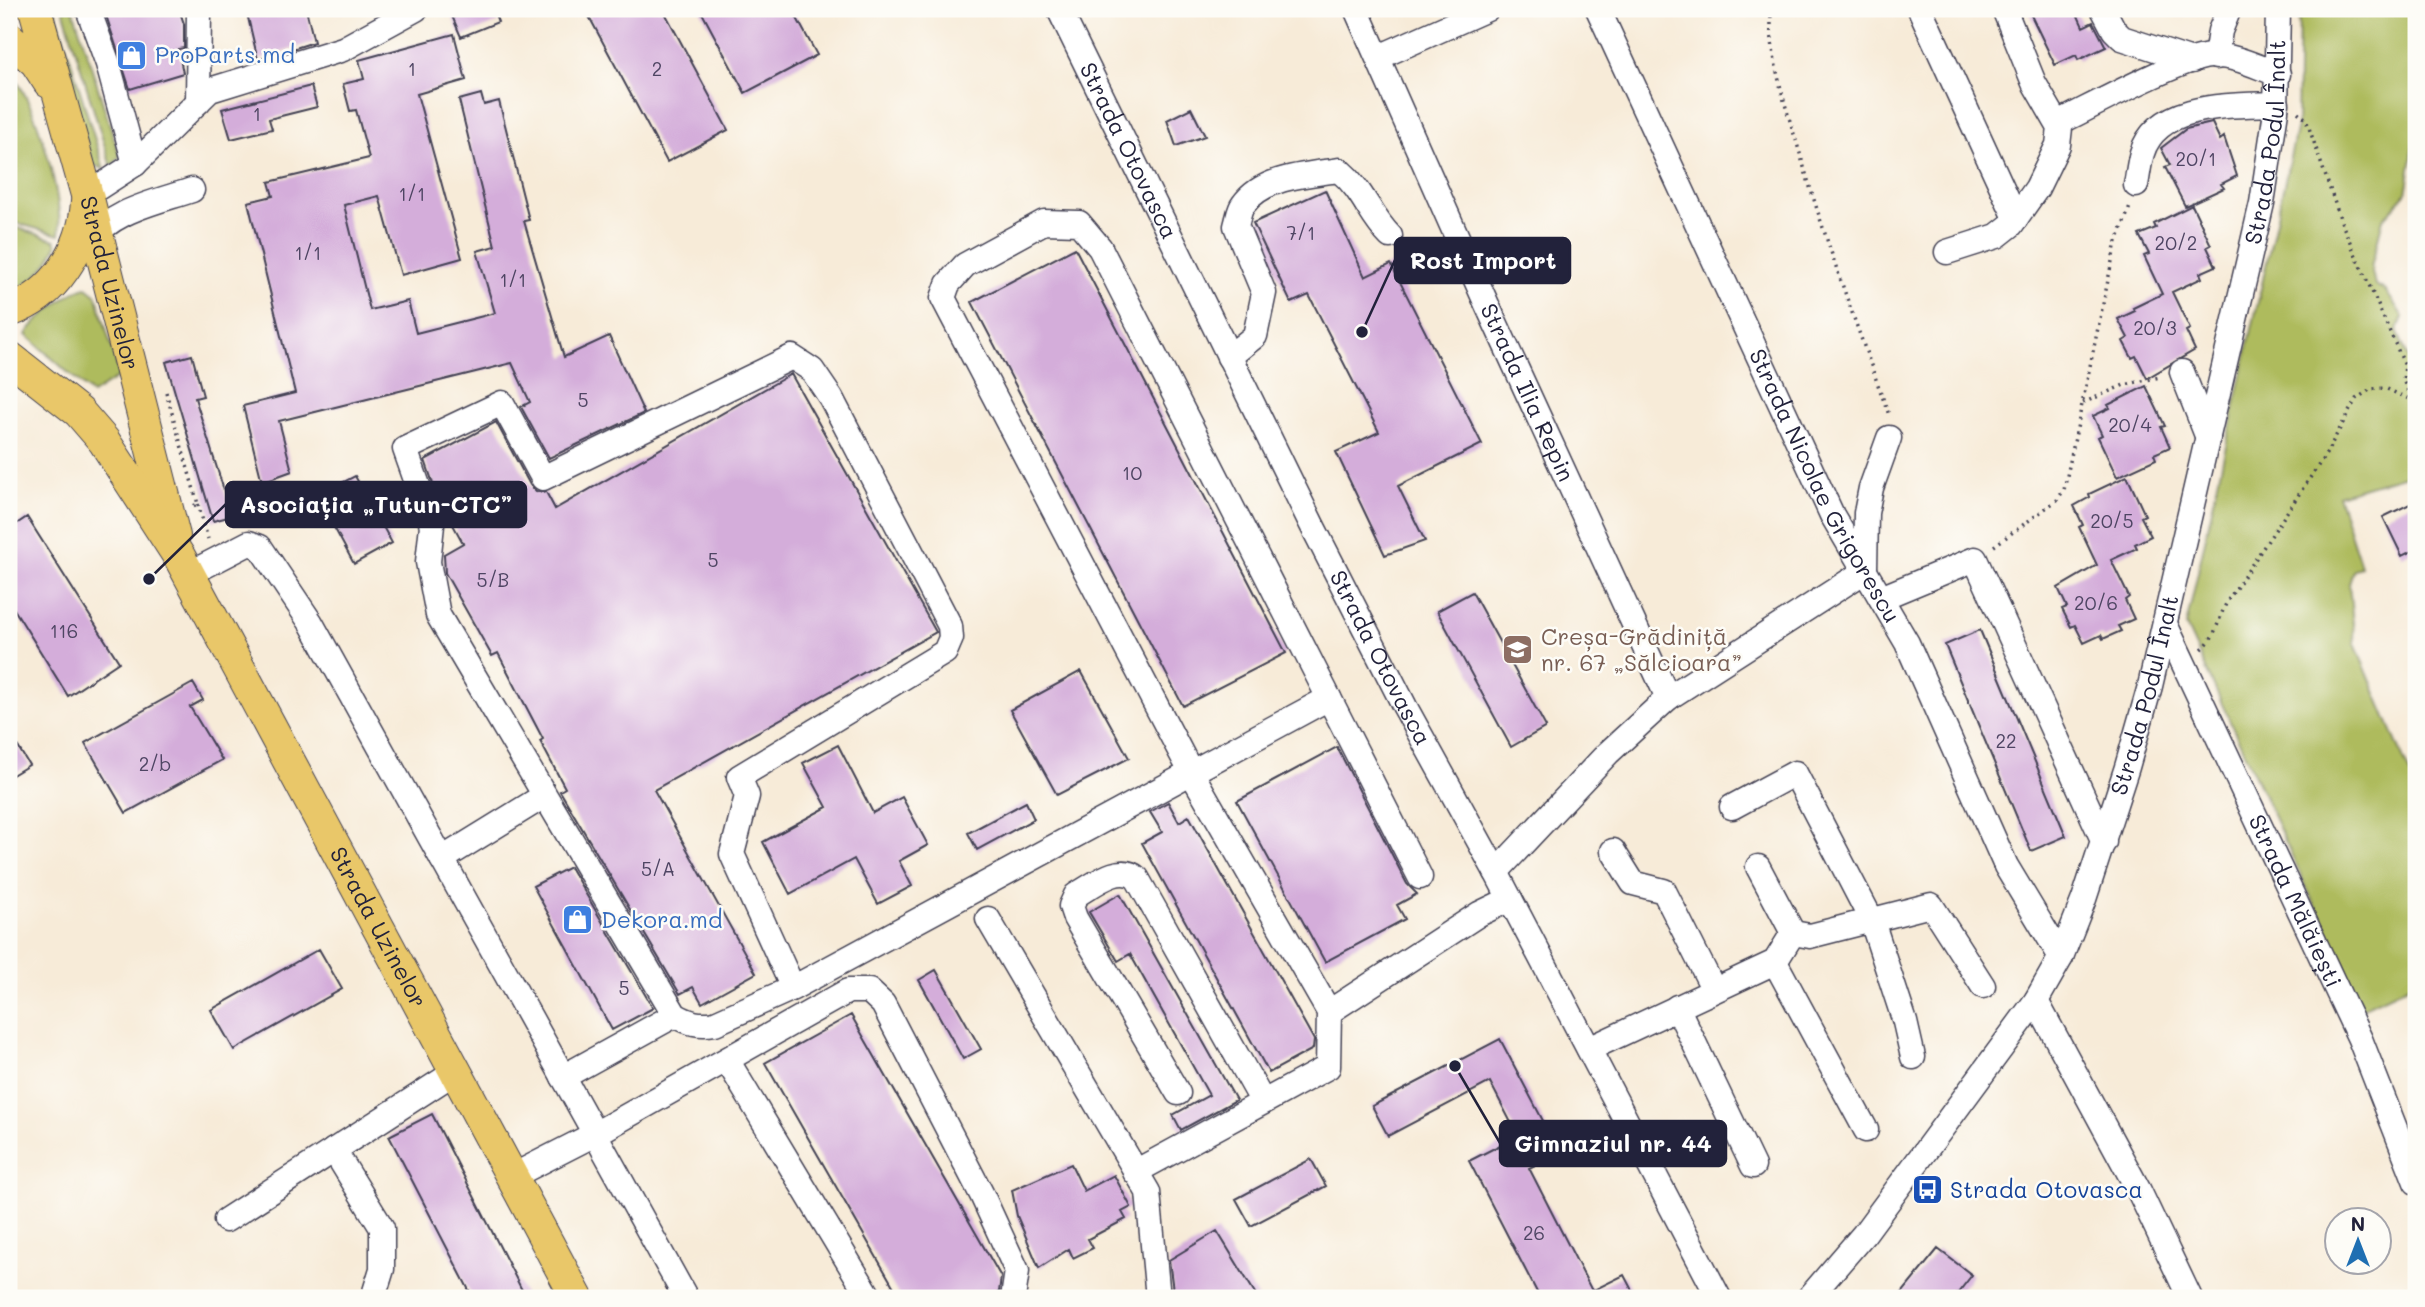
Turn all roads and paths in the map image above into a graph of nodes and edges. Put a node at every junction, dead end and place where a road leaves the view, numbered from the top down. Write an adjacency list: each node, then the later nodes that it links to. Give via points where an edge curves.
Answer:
1 (35, 9): 17 (main road, Strada Uzinelor)
2 (41, 9): 17 (main road)
3 (88, 9): 25 (street)
4 (200, 9): 21 (street)
5 (416, 9): 21 (street, via 344,49 210,90)
6 (1059, 9): 36 (street, Strada Otovasca)
7 (1356, 9): 18 (street, Strada Ilia Repin)
8 (1487, 9): 18 (street)
9 (1598, 9): 46 (street, Strada Nicolae Grigorescu, via 1832,515)
10 (1771, 9): 41 (path, via 1770,31 1788,114 1813,200 1890,418)
11 (1920, 9): 29 (street)
12 (2004, 9): 24 (street, via 2039,94)
13 (2103, 9): 19 (street, via 2122,38)
14 (2229, 9): 19 (street)
15 (2278, 9): 20 (street, Strada Podul Înalt)
16 (9, 38): 23 (main road, via 36,62)
17 (45, 46): 23 (main road, Strada Uzinelor)
18 (1379, 57): 51 (street, Strada Ilia Repin, via 1493,319)
19 (2204, 59): 20 (street, via 2238,60); 24 (street)
20 (2278, 74): 22 (street, Strada Podul Înalt)
21 (198, 102): 25 (street)
22 (2277, 104): 26 (street, via 2214,107 2168,121 2143,151); 38 (path, via 2295,108 2306,119 2342,224 2405,366 2403,380); 42 (street, Strada Podul Înalt, via 2262,203)
23 (64, 112): 28 (main road, Strada Uzinelor)
24 (2057, 123): 29 (street, via 2058,145)
25 (135, 164): 28 (street)
26 (2136, 186): 39 (path, via 2115,247)
27 (192, 190): 30 (street, via 118,215)
28 (87, 195): 30 (main road, Strada Uzinelor); 33 (main road, via 77,246)
29 (2016, 218): 32 (street, via 1997,236)
30 (96, 231): 33 (street); 45 (main road, Strada Uzinelor)
31 (1390, 236): 36 (street, via 1356,185 1339,170 1264,187 1242,205 1236,226 1264,293 1255,336)
32 (1947, 252)
33 (47, 289): 34 (main road)
34 (9, 311)
35 (9, 357): 45 (main road, Strada Uzinelor, via 55,391 104,441)
36 (1229, 357): 59 (street, Strada Otovasca, via 1405,707)
37 (2182, 372): 39 (path, via 2124,385); 42 (street)
38 (2412, 400): 40 (path); 49 (path, via 2385,388 2371,389 2356,398 2326,454 2228,600 2218,617 2214,638)
39 (2083, 403): 44 (path, via 2064,490 2057,500)
40 (2416, 409)
41 (1889, 438): 46 (street, via 1866,513)
42 (2208, 438): 48 (street, Strada Podul Înalt)
43 (198, 504): 45 (path)
44 (1975, 559): 47 (street); 55 (street)
45 (194, 564): 57 (street, via 249,543 260,547 311,623); 77 (main road, Strada Uzinelor)
46 (1866, 571): 47 (street, Strada Nicolae Grigorescu); 51 (street)
47 (1881, 598): 65 (street, Strada Nicolae Grigorescu, via 1907,643 2006,866)
48 (2165, 624): 49 (street, Strada Mălăiești); 55 (street, Strada Podul Înalt)
49 (2182, 660): 87 (street, Strada Mălăiești, via 2360,1039)
50 (1329, 698): 52 (street); 52 (street, via 1100,248 1079,223 1044,222 976,258 948,284 943,298); 60 (street)
51 (1668, 698): 59 (street, via 1608,753)
52 (1191, 772): 68 (street); 72 (street)
53 (544, 796): 57 (street); 68 (street, via 438,615 429,562 432,525 405,449 502,403 543,478 792,357 812,370 831,398 950,626 951,638 945,652 739,777 747,796 732,854); 73 (street)
54 (1732, 807): 63 (street, via 1795,773)
55 (2104, 842): 65 (street, Strada Podul Înalt)
56 (1613, 851): 69 (street, via 1633,883 1664,891)
57 (442, 859): 78 (street)
58 (1758, 867): 64 (street)
59 (1496, 872): 61 (street, Strada Otovasca)
60 (1420, 877)
61 (1510, 899): 72 (street, via 1479,914); 74 (street, Strada Otovasca)
62 (988, 919): 85 (street)
63 (1872, 921): 64 (street, via 1810,936); 67 (street, via 1931,905); 75 (street)
64 (1793, 933): 66 (street)
65 (2061, 957): 70 (street, Strada Podul Înalt)
66 (1775, 962): 69 (street); 81 (street)
67 (1983, 986)
68 (793, 988): 73 (street, via 715,1023 701,1026)
69 (1714, 990): 71 (street)
70 (2036, 1001): 96 (street, Strada Podul Înalt, via 1864,1234); 97 (street, via 2139,1191)
71 (1677, 1007): 74 (street); 84 (street)
72 (1329, 1012): 80 (street, via 1328,1067)
73 (675, 1015): 78 (street)
74 (1590, 1049): 95 (street, Strada Otovasca)
75 (1913, 1057)
76 (727, 1060): 82 (street); 92 (street); 93 (street, via 848,991 869,991 883,1004 982,1195 1017,1271)
77 (455, 1072): 83 (street); 86 (main road, Strada Uzinelor)
78 (563, 1077): 82 (street)
79 (1178, 1093): 80 (street, via 1071,906 1076,895 1120,871 1137,878)
80 (1263, 1102): 85 (street)
81 (1866, 1130)
82 (595, 1135): 86 (street); 91 (street)
83 (334, 1150): 88 (street); 89 (street, via 382,1228 382,1269)
84 (1753, 1166)
85 (1135, 1172): 94 (street, via 1147,1192)
86 (511, 1177): 90 (main road, Strada Uzinelor)
87 (2416, 1182)
88 (226, 1220)
89 (373, 1298)
90 (577, 1298)
91 (686, 1298)
92 (870, 1298)
93 (1013, 1298)
94 (1158, 1298)
95 (1719, 1298)
96 (1809, 1298)
97 (2190, 1298)

